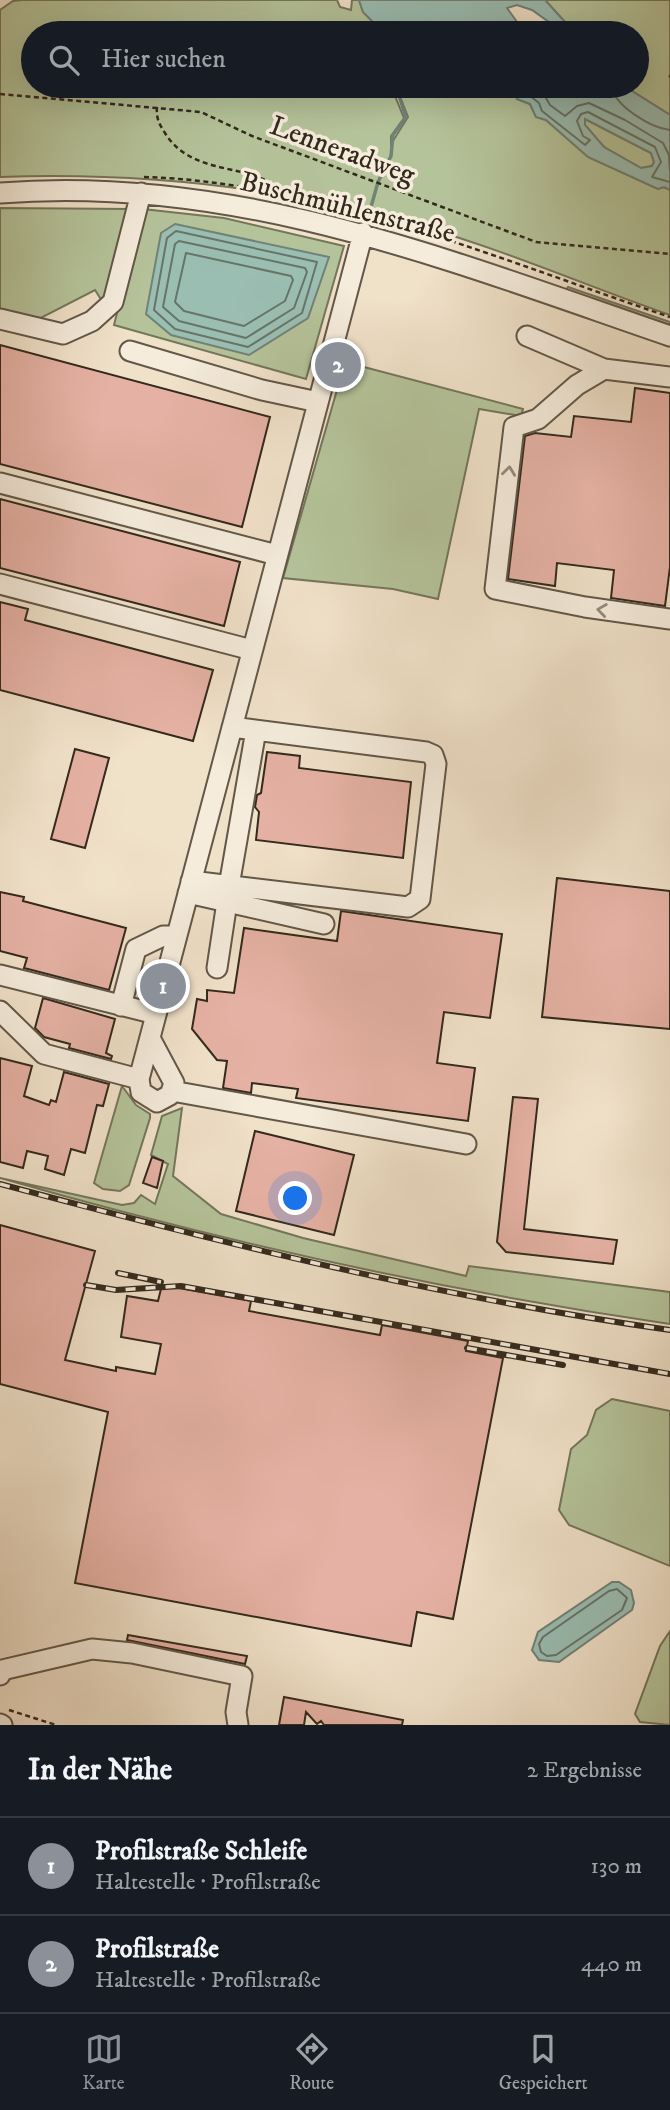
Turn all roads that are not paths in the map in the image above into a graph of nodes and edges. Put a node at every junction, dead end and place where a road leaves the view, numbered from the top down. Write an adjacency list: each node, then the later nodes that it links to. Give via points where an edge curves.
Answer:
1 (0, 193): 2 (street, Buschmühlenstraße)
2 (141, 193): 3 (street, Buschmühlenstraße); 4 (street, via 113,302 92,321 62,334)
3 (367, 225): 6 (street, Buschmühlenstraße, via 430,253); 10 (street)
4 (0, 319)
5 (527, 336): 8 (street)
6 (670, 336)
7 (130, 351): 10 (street)
8 (604, 369): 9 (street); 14 (street, one-way to 8, via 495,589 514,427 538,419)
9 (670, 377)
10 (318, 402): 12 (street)
11 (0, 483): 12 (street)
12 (277, 555): 15 (street)
13 (0, 584): 15 (street)
14 (670, 619)
15 (252, 650): 16 (street)
16 (232, 727): 17 (street); 18 (street)
17 (256, 730): 19 (street); 19 (street, via 433,755 436,764 420,899 408,906)
18 (189, 887): 19 (street); 21 (street)
19 (228, 894): 20 (street); 22 (street)
20 (324, 924)
21 (176, 936): 24 (street, via 163,936 136,948); 26 (street)
22 (217, 968)
23 (0, 975): 24 (street)
24 (121, 1006): 26 (street)
25 (0, 1011): 28 (street, via 44,1054)
26 (156, 1014): 27 (street)
27 (151, 1040): 28 (street); 29 (street, via 173,1077)
28 (139, 1079): 29 (street, via 141,1092 152,1100 164,1099)
29 (172, 1091): 30 (street)
30 (466, 1143)
31 (0, 1675): 32 (street, via 2,1670 92,1649 242,1676)
32 (238, 1725)

